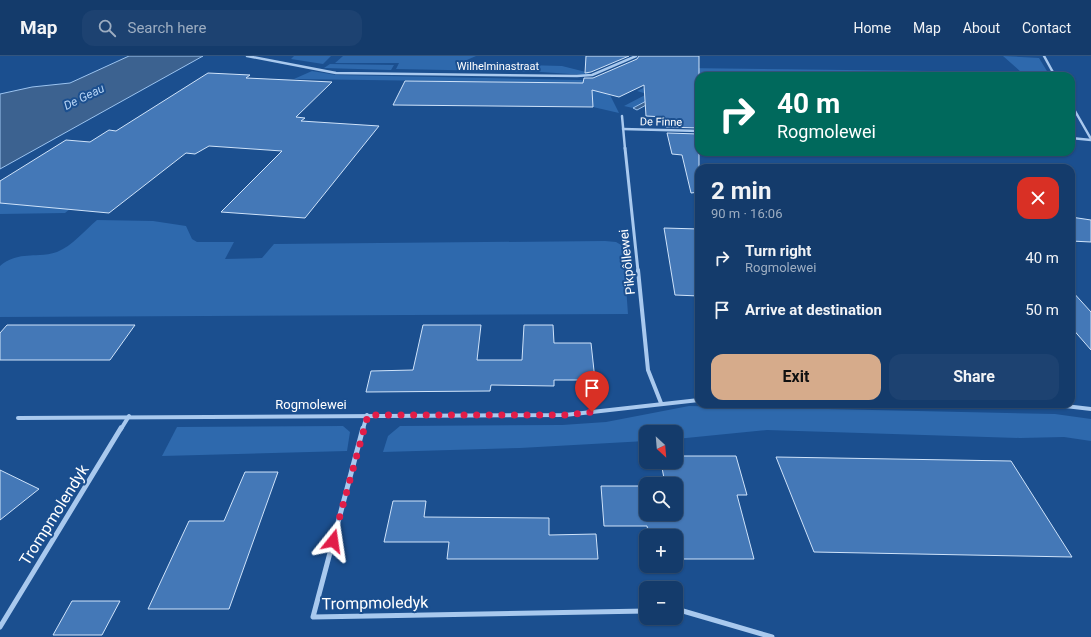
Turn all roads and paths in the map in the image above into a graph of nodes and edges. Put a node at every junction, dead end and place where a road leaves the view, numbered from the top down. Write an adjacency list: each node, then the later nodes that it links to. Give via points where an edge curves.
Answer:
1 (247, 56): 2 (street, Wilhelminastraat, via 336,73 592,75)
2 (636, 56)
3 (1044, 56): 4 (street)
4 (1053, 72)
5 (1075, 111): 10 (street)
6 (622, 116): 7 (street, Pikpôllewei)
7 (623, 129): 8 (street, De Finne); 12 (street, Pikpôllewei, via 648,370)
8 (695, 130)
9 (1075, 138): 10 (street)
10 (1091, 140)
11 (695, 400): 12 (street, Rogmolewei)
12 (661, 402): 15 (street, Rogmolewei, via 565,415)
13 (1075, 407): 14 (street)
14 (1091, 409)
15 (368, 415): 16 (street, Rogmolewei); 19 (street, Trompmoledyk, via 313,617)
16 (129, 416): 17 (street, Rogmolewei); 20 (street, Trompmolendyk)
17 (18, 418)
18 (683, 611): 21 (street)
19 (639, 612)
20 (0, 627)
21 (772, 637)

